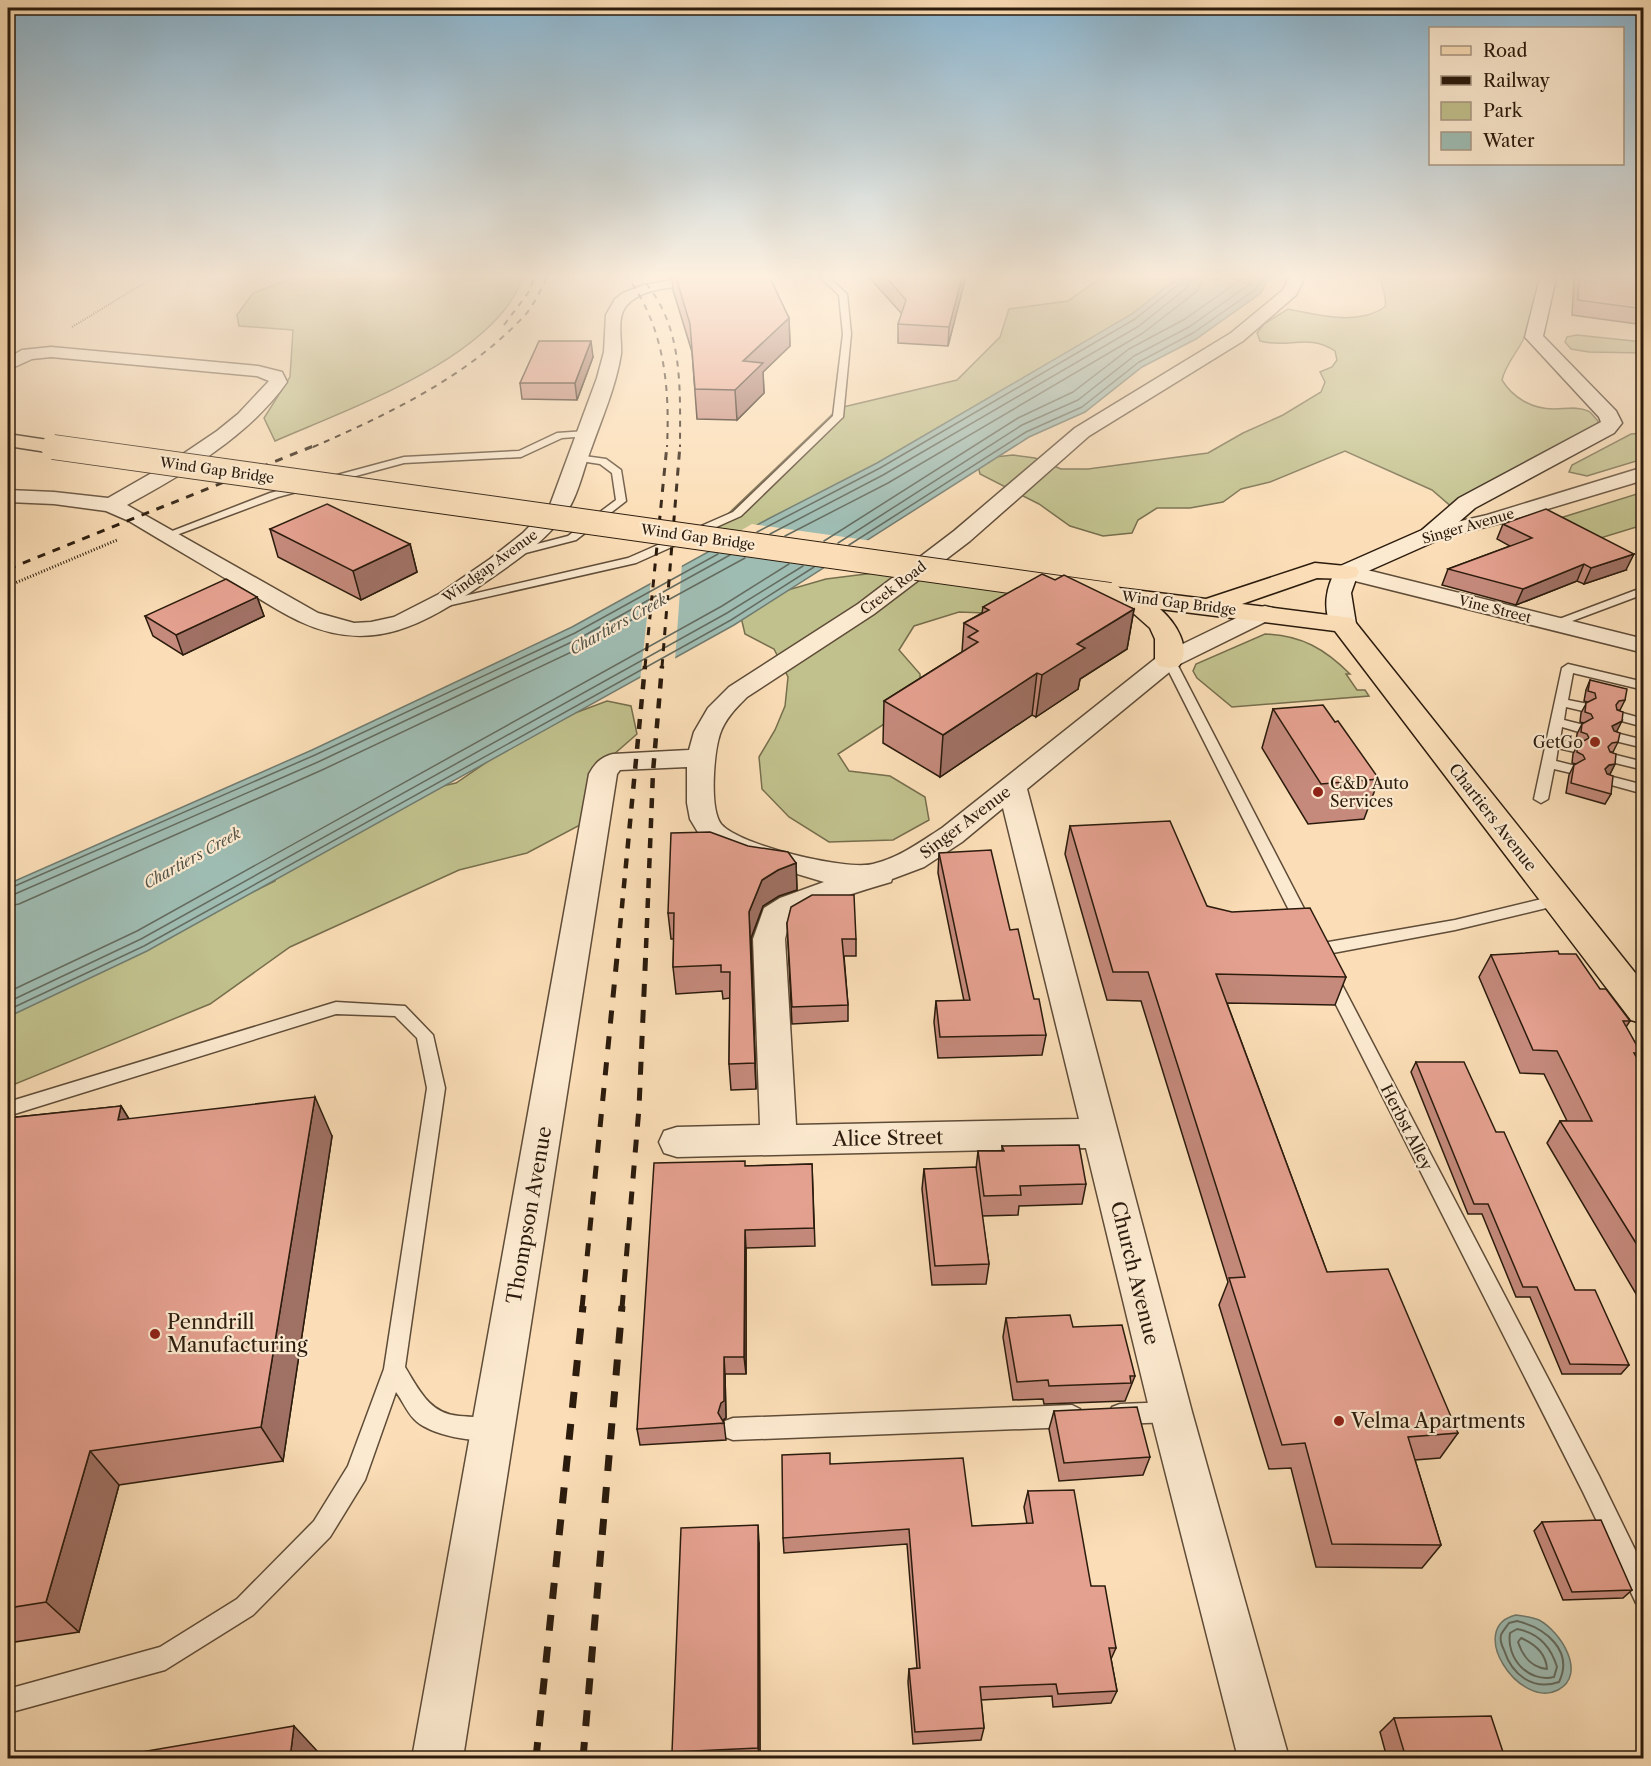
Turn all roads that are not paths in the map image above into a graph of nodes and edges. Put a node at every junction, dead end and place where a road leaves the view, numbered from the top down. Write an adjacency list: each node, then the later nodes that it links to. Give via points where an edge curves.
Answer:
1 (24, 356): 7 (street)
2 (100, 356): 13 (street, via 258,371 276,376 278,382 239,421 155,482)
3 (611, 356): 8 (street, Windgap Avenue)
4 (845, 356): 20 (lane, via 838,417 737,514 632,561)
5 (1205, 356): 38 (street, Creek Road, via 1082,432 962,536 866,609 738,692 721,708 707,732)
6 (1553, 356): 15 (street, via 1609,415 1612,423 1467,503)
7 (8, 365)
8 (586, 434): 10 (street, Windgap Avenue); 14 (lane, via 560,435 521,454 404,460)
9 (8, 440): 19 (main road, Wind Gap Bridge, bridge)
10 (577, 459): 16 (street, Windgap Avenue, via 560,506 547,523); 16 (lane, via 603,461 617,472 621,501 572,538)
11 (1644, 473): 15 (street, Singer Avenue)
12 (8, 496): 13 (street, Windgap Avenue)
13 (111, 505): 14 (street, Windgap Avenue)
14 (152, 526): 20 (street, Windgap Avenue, via 307,617 334,626 354,630 378,628 421,615)
15 (1430, 535): 17 (street, Singer Avenue)
16 (511, 554): 20 (street, Windgap Avenue)
17 (1347, 572): 21 (main road, via 1315,570); 23 (street, via 1338,593); 24 (street, Vine Street)
18 (1644, 590): 24 (lane)
19 (1120, 596): 21 (main road, Wind Gap Bridge); 26 (main road, via 1157,619 1171,645)
20 (435, 606)
21 (1208, 606): 22 (main road, Wind Gap Bridge)
22 (1265, 613): 23 (main road, Wind Gap Bridge); 26 (street, Singer Avenue)
23 (1343, 624): 48 (main road, Chartiers Avenue)
24 (1552, 624): 25 (street, Vine Street)
25 (1644, 646)
26 (1169, 660): 44 (street, Singer Avenue); 49 (lane, Herbst Alley)
27 (1644, 686): 28 (lane, via 1568,668)
28 (1561, 702): 29 (lane); 31 (lane)
29 (1583, 707)
30 (1619, 716): 32 (lane)
31 (1557, 722): 33 (lane); 35 (lane)
32 (1644, 723)
33 (1578, 728)
34 (1616, 737): 36 (lane)
35 (1553, 741): 37 (lane); 40 (lane)
36 (1644, 744)
37 (1575, 748)
38 (701, 758): 47 (street, Creek Road, via 704,819 712,832 730,844 816,872); 57 (street, Thompson Avenue, via 613,762 603,774)
39 (1612, 758): 41 (lane)
40 (1549, 763): 42 (lane); 46 (lane)
41 (1644, 766)
42 (1570, 769)
43 (1609, 780): 45 (lane)
44 (1012, 786): 47 (street, Singer Avenue, via 943,841 914,860); 52 (street, Church Avenue)
45 (1644, 790)
46 (1541, 799)
47 (880, 874): 53 (street, Singer Avenue, via 791,906 775,916 769,939)
48 (1558, 900): 49 (lane, via 1455,925); 50 (main road, Chartiers Avenue)
49 (1317, 950): 59 (lane, Herbst Alley)
50 (1644, 1010)
51 (8, 1109): 55 (lane, via 336,1008 399,1010 425,1035 436,1088)
52 (1099, 1133): 53 (street, Alice Street); 56 (street, Church Avenue)
53 (779, 1141): 54 (street, Alice Street)
54 (677, 1142)
55 (394, 1369): 57 (lane, via 422,1413 448,1426); 60 (lane, via 357,1472 322,1529 245,1607 165,1658)
56 (1171, 1412): 58 (lane); 62 (street, Church Avenue)
57 (493, 1429): 61 (street, Thompson Avenue)
58 (733, 1429)
59 (1644, 1595)
60 (8, 1701)
61 (437, 1758)
62 (1264, 1758)

